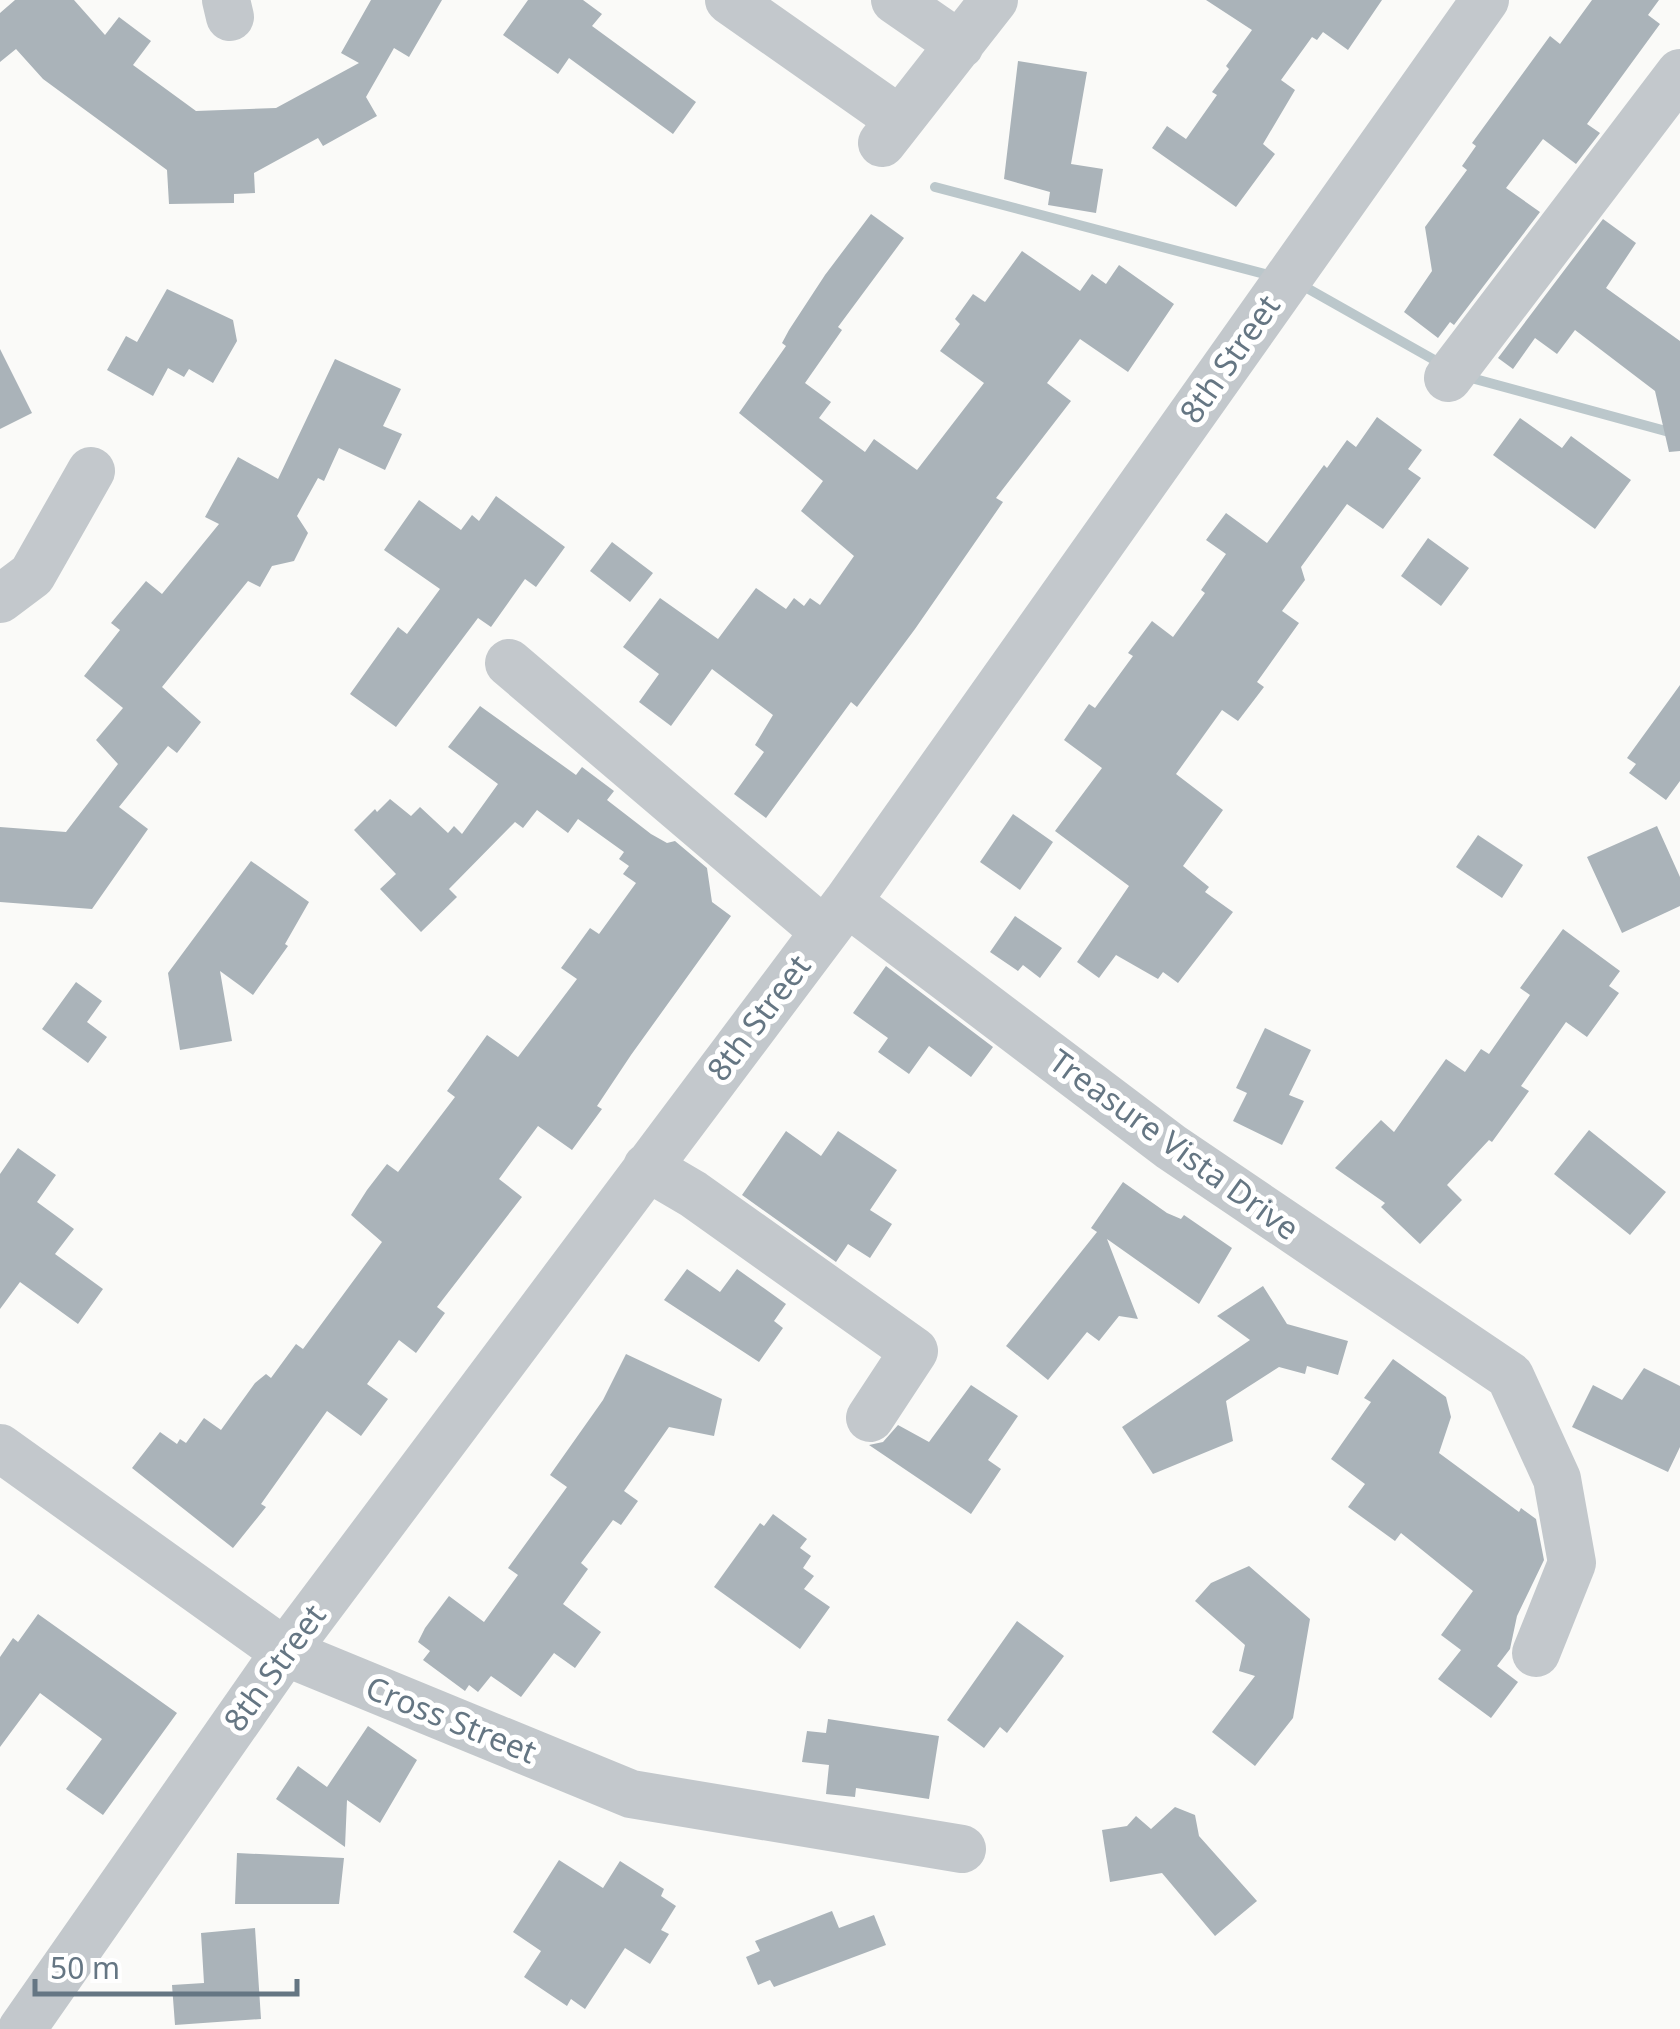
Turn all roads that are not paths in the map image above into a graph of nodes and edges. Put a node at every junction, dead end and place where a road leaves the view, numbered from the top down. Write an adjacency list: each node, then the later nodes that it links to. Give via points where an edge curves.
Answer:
1 (729, 0): 5 (street, via 891,132)
2 (895, 0): 5 (street)
3 (994, 0): 5 (street)
4 (1485, 0): 11 (street, 8th Street)
5 (960, 45)
6 (1680, 73): 7 (street)
7 (1448, 378)
8 (92, 470): 9 (street, via 32,575)
9 (0, 599)
10 (508, 663): 11 (street, Treasure Vista Drive)
11 (835, 916): 12 (street, 8th Street); 16 (street, Treasure Vista Drive, via 1510,1376 1556,1480 1572,1563)
12 (648, 1167): 13 (street, via 914,1351); 15 (street, 8th Street)
13 (870, 1418)
14 (0, 1448): 15 (street, Cross Street)
15 (285, 1652): 17 (street, Cross Street, via 632,1794); 18 (street, 8th Street)
16 (1536, 1653)
17 (962, 1849)
18 (22, 2029)

